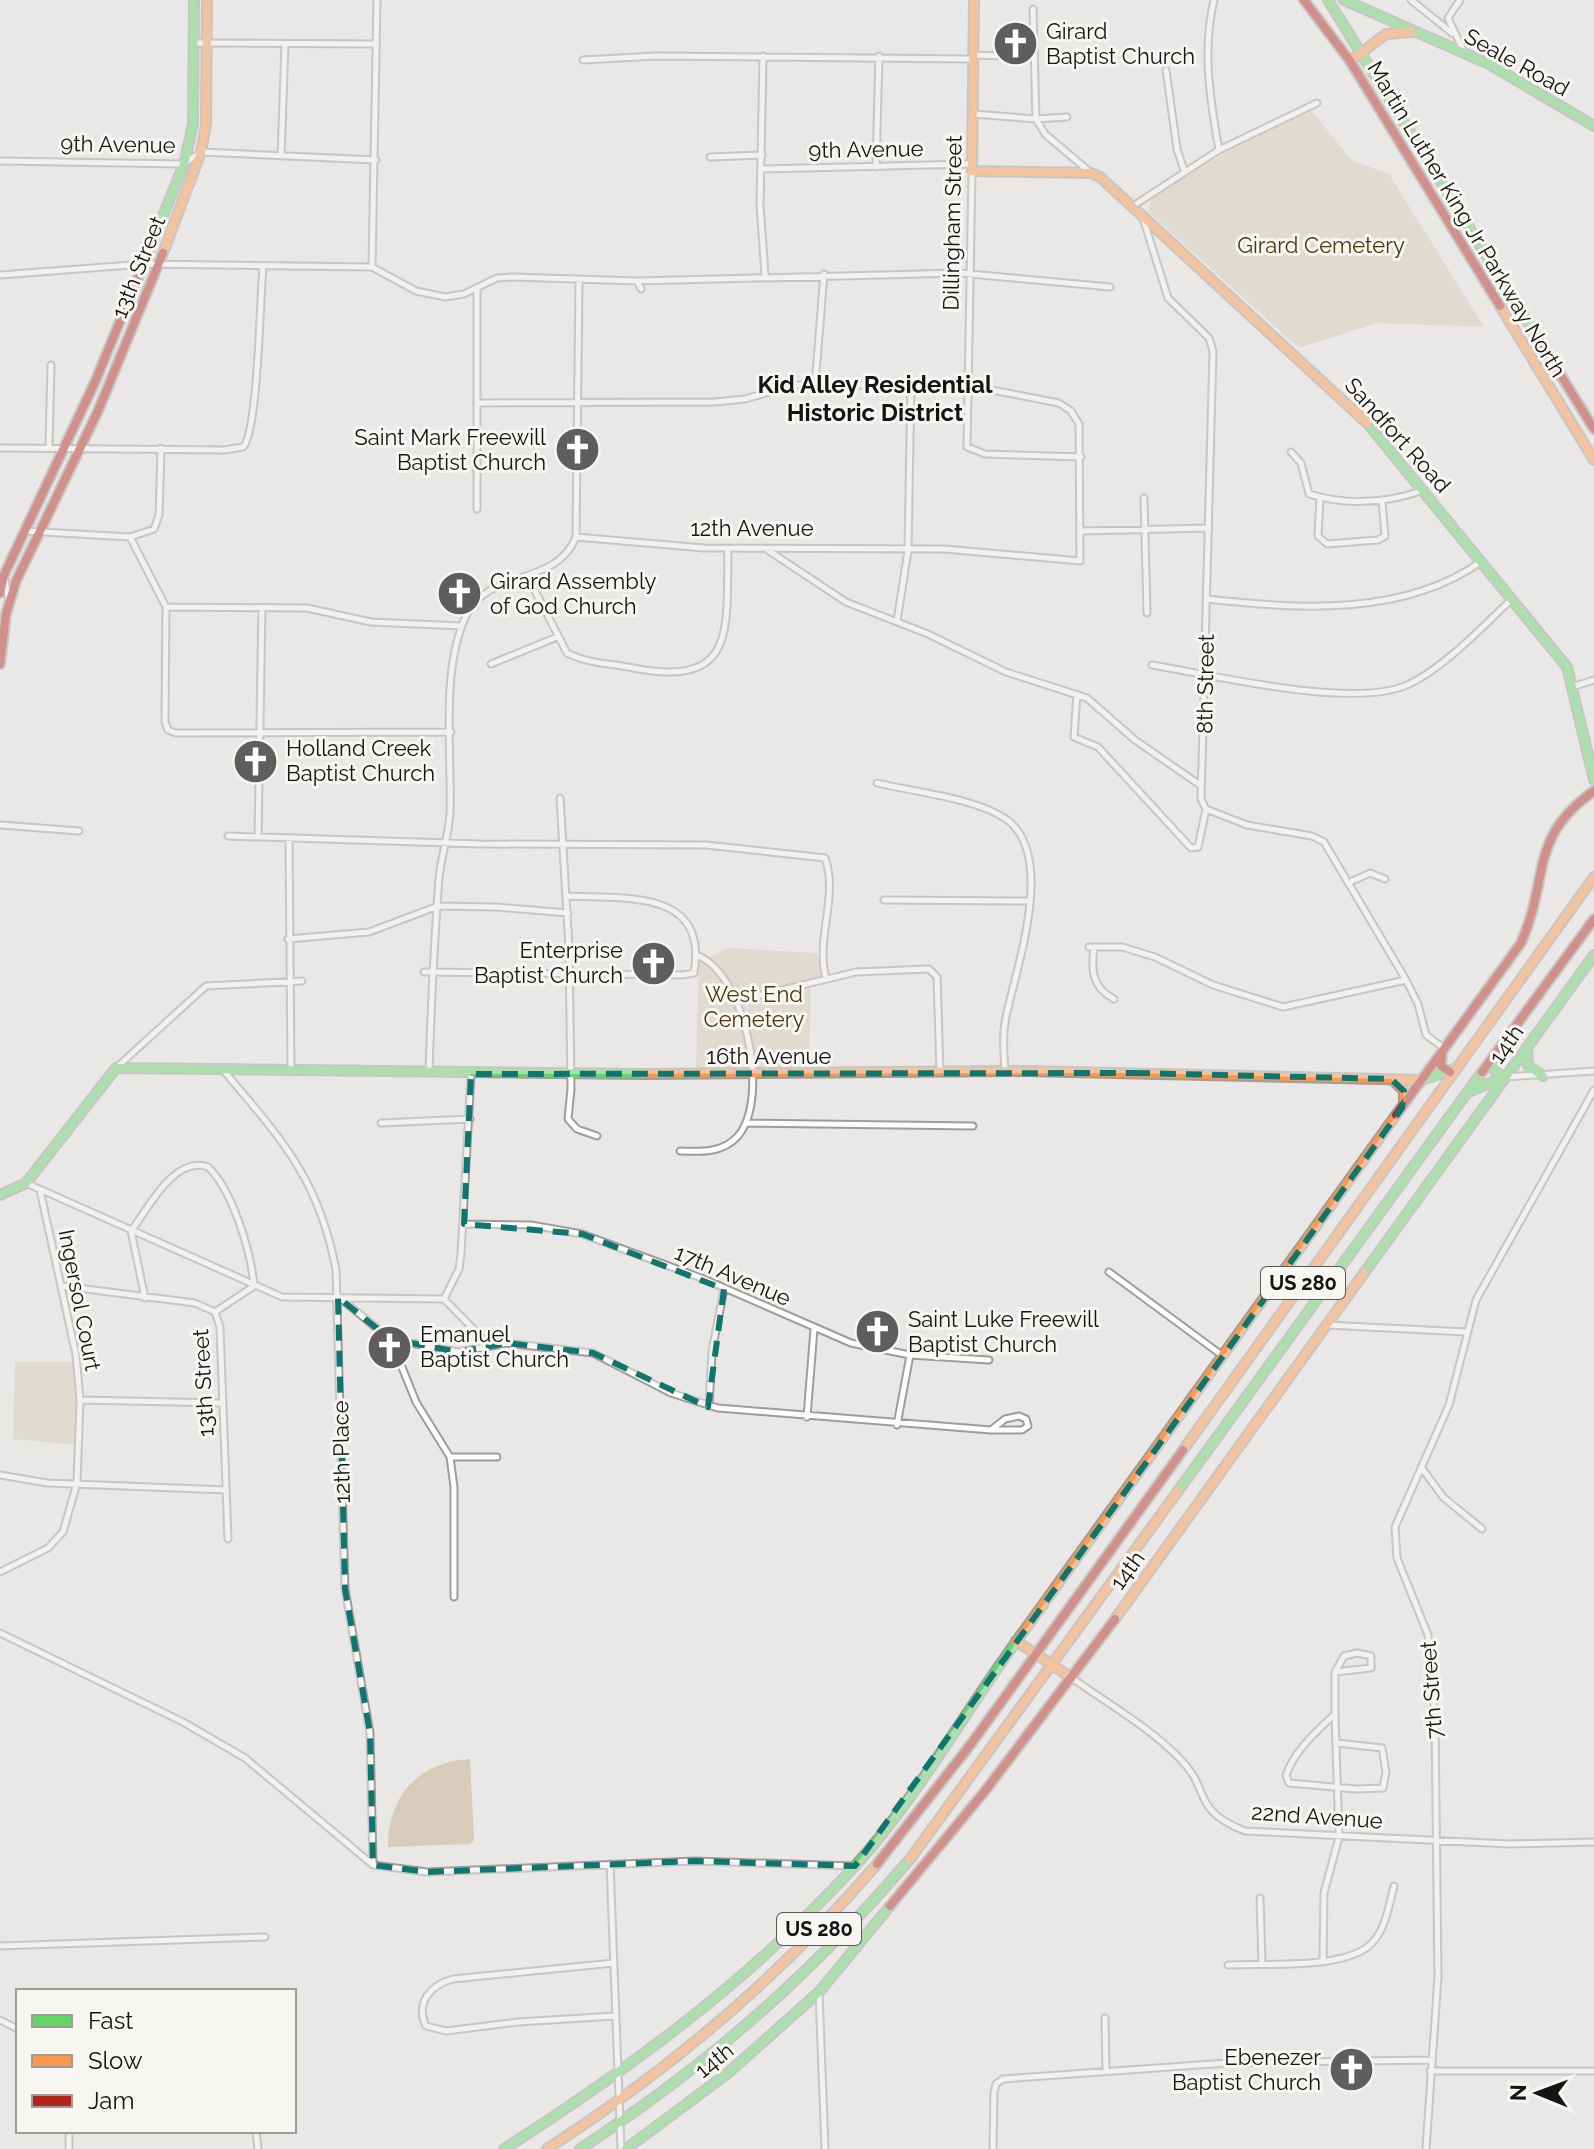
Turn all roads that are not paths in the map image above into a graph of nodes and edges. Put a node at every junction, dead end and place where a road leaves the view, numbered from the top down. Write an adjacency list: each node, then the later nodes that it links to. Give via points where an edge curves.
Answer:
1 (194, 0): 14 (main road, 13th Street)
2 (207, 0): 15 (main road, 13th Street)
3 (377, 0): 17 (street)
4 (974, 0): 22 (main road, Dillingham Street)
5 (1214, 0): 32 (street, via 1208,66)
6 (1304, 0): 25 (main road, Martin Luther King Jr Parkway North)
7 (1328, 0): 19 (main road, Martin Luther King Jr Parkway North)
8 (1344, 0): 12 (main road, Seale Road)
9 (1411, 0): 13 (street)
10 (1460, 0): 13 (street, via 1448,18)
11 (1033, 9): 23 (street)
12 (1421, 34): 18 (main road, Seale Road); 19 (main road, Seale Road, via 1386,34)
13 (1456, 36): 18 (street)
14 (194, 43): 15 (street); 39 (main road, 13th Street, via 193,124)
15 (208, 43): 16 (street); 33 (main road, 13th Street)
16 (285, 44): 17 (street); 35 (street)
17 (376, 44): 37 (street)
18 (1464, 52): 31 (main road, Seale Road)
19 (1363, 53): 25 (main road, Seale Road); 66 (main road, Martin Luther King Jr Parkway North)
20 (763, 56): 21 (street); 24 (street); 34 (street)
21 (879, 56): 22 (street); 40 (street)
22 (973, 57): 23 (street); 28 (main road, Dillingham Street)
23 (1034, 57): 30 (street)
24 (583, 60)
25 (1350, 61): 74 (main road, Martin Luther King Jr Parkway North)
26 (1166, 70): 43 (street)
27 (1317, 103): 32 (street)
28 (972, 114): 30 (street); 41 (main road, Dillingham Street)
29 (1067, 117): 30 (street)
30 (1036, 119): 44 (street, via 1045,134)
31 (1594, 126)
32 (1219, 150): 43 (street)
33 (201, 152): 35 (street, 9th Avenue); 39 (street, 9th Avenue); 48 (main road, 13th Street)
34 (762, 155): 36 (street); 42 (street)
35 (281, 156): 37 (street, 9th Avenue)
36 (710, 157)
37 (376, 160): 50 (street)
38 (0, 161): 39 (street, 9th Avenue)
39 (184, 164): 47 (main road, 13th Street)
40 (876, 167): 41 (street, 9th Avenue); 42 (street, 9th Avenue)
41 (972, 167): 44 (main road, 9th Avenue); 52 (street, Dillingham Street)
42 (761, 169): 54 (street)
43 (1184, 170): 45 (street)
44 (1091, 173): 45 (main road, Sandfort Road)
45 (1133, 206): 46 (main road, Sandfort Road)
46 (1141, 214): 75 (main road, Sandfort Road, via 1355,409); 81 (street, 8th Street, via 1168,298 1200,328 1213,351)
47 (144, 264): 48 (street); 53 (street); 68 (main road, 13th Street)
48 (159, 265): 49 (street); 70 (main road, 13th Street)
49 (263, 267): 50 (street); 71 (street, via 249,442 243,447)
50 (372, 267): 58 (street, via 430,295 457,296)
51 (824, 274): 52 (street); 54 (street); 62 (street)
52 (969, 274): 57 (street); 63 (street, Dillingham Street)
53 (0, 275)
54 (765, 275): 56 (street)
55 (579, 279): 56 (street); 58 (street, via 497,278); 65 (street)
56 (637, 281): 59 (street)
57 (1110, 287)
58 (477, 288): 64 (street)
59 (641, 289)
60 (51, 365): 67 (street)
61 (911, 383): 62 (street); 63 (street); 89 (street)
62 (815, 385): 65 (street, via 730,401)
63 (966, 385): 73 (street, via 1059,403 1079,424); 73 (street, Dillingham Street, via 967,447 985,454)
64 (478, 403): 65 (street); 79 (street)
65 (577, 404): 86 (street)
66 (1594, 429)
67 (49, 446): 68 (street); 69 (street)
68 (65, 447): 70 (street); 82 (main road, 13th Street)
69 (0, 448)
70 (80, 448): 71 (street); 84 (main road, 13th Street)
71 (161, 448): 85 (street, via 158,522 154,529)
72 (1291, 452): 76 (street, via 1301,463 1309,494)
73 (1081, 457): 83 (street)
74 (1594, 460)
75 (1424, 490): 78 (street); 90 (main road, Sandfort Road)
76 (1320, 497): 78 (street); 78 (street, via 1318,536 1327,544 1385,536)
77 (1144, 498): 80 (street)
78 (1382, 502)
79 (477, 509)
80 (1143, 527): 81 (street); 83 (street); 100 (street)
81 (1209, 528): 95 (street, 8th Street)
82 (24, 531): 84 (street); 92 (main road)
83 (1080, 531): 89 (street, 12th Avenue, via 1080,561 944,549)
84 (40, 532): 85 (street); 97 (main road)
85 (130, 537): 98 (street)
86 (576, 537): 87 (street, 12th Avenue); 93 (street, via 561,561)
87 (728, 548): 88 (street, 12th Avenue); 103 (street, via 726,632 701,666 674,673 574,657)
88 (765, 548): 89 (street, 12th Avenue); 101 (street, via 833,596)
89 (908, 551): 101 (street)
90 (1482, 561): 95 (street, via 1434,589 1326,607); 96 (main road, Sandfort Road)
91 (0, 565): 92 (main road)
92 (4, 575): 94 (main road); 97 (street)
93 (528, 577): 102 (street, via 487,591 475,600); 103 (street)
94 (0, 593)
95 (1207, 599): 107 (street, 8th Street)
96 (1512, 599): 107 (street, via 1421,677 1395,689 1287,690); 109 (main road, Sandfort Road, via 1567,667)
97 (9, 602): 104 (main road)
98 (166, 607): 99 (street); 111 (street, via 168,730)
99 (262, 608): 102 (street, via 322,610 393,624); 111 (street)
100 (1147, 613)
101 (897, 621): 110 (street, via 1006,672)
102 (462, 626): 112 (street, via 454,650)
103 (557, 637): 105 (street)
104 (0, 664)
105 (491, 664)
106 (1152, 665): 107 (street)
107 (1205, 674): 115 (street, 8th Street)
108 (1594, 680): 109 (street)
109 (1575, 686): 113 (main road, Sandfort Road)
110 (1077, 694): 115 (street); 118 (street, via 1074,737 1098,747 1191,848 1201,840)
111 (262, 732): 112 (street); 122 (street)
112 (451, 732): 124 (street)
113 (1594, 780)
114 (877, 783): 131 (street, via 1008,820 1023,839 1029,859)
115 (1200, 785): 118 (street, 8th Street)
116 (1594, 791): 148 (main road, via 1568,807 1554,824 1528,931)
117 (560, 798): 125 (street)
118 (1206, 809): 128 (street, via 1247,825 1324,842)
119 (0, 825): 120 (street)
120 (79, 831)
121 (228, 836): 122 (street)
122 (258, 836): 123 (street)
123 (289, 838): 124 (street); 135 (street)
124 (445, 840): 125 (street); 132 (street)
125 (562, 844): 129 (street); 141 (street, via 706,845 825,858 821,961)
126 (1594, 877): 150 (main road, US 280)
127 (1385, 879): 128 (street, via 1370,873)
128 (1348, 883): 142 (street)
129 (567, 896): 133 (street); 136 (street, via 654,902 675,911 690,923)
130 (884, 900): 131 (street)
131 (1028, 901): 153 (street, via 1024,952 1004,1028)
132 (438, 906): 133 (street); 135 (street, via 369,932); 139 (street)
133 (568, 913): 140 (street)
134 (1594, 919): 149 (main road, US 280)
135 (288, 939): 143 (street)
136 (696, 955): 140 (street, via 690,975); 146 (street, via 714,964)
137 (1594, 955): 147 (main road, 14th)
138 (424, 972): 139 (street)
139 (433, 972): 140 (street); 157 (street)
140 (568, 973): 161 (street)
141 (826, 978): 146 (street); 158 (street, via 856,972 935,971)
142 (1406, 980): 145 (street, via 1283,1007 1213,985 1155,957 1122,947 1092,947 1095,980); 148 (street, via 1426,1035)
143 (288, 981): 144 (street); 151 (street, via 206,986); 155 (street)
144 (302, 981)
145 (1114, 999)
146 (736, 1001): 160 (street, via 750,1045)
147 (1528, 1044): 162 (main road, via 1526,1063); 163 (main road, 14th)
148 (1443, 1051): 156 (main road, via 1441,1066); 165 (main road)
149 (1495, 1056): 163 (main road, via 1495,1071); 167 (main road, US 280)
150 (1461, 1065): 156 (main road, 16th Avenue); 168 (main road, US 280)
151 (116, 1068): 152 (main road, 16th Avenue); 176 (main road)
152 (224, 1071): 155 (main road, 16th Avenue); 185 (street, 12th Place, via 302,1167 329,1234)
153 (1005, 1071): 158 (main road, 16th Avenue); 164 (main road, 16th Avenue)
154 (1594, 1071): 162 (street)
155 (291, 1072): 157 (main road, 16th Avenue)
156 (1450, 1072): 165 (main road, 16th Avenue)
157 (429, 1073): 159 (main road, 16th Avenue)
158 (940, 1073): 160 (main road, 16th Avenue)
159 (471, 1074): 161 (main road, 16th Avenue); 170 (street)
160 (751, 1074): 161 (main road, 16th Avenue); 172 (street)
161 (570, 1075): 174 (street, via 568,1119 577,1129)
162 (1543, 1076): 163 (street)
163 (1504, 1077): 167 (main road); 189 (main road, 14th)
164 (1391, 1079): 165 (main road, 16th Avenue); 169 (main road, via 1404,1091)
165 (1422, 1080): 168 (main road, via 1436,1087); 169 (main road)
166 (1594, 1090): 191 (street, 7th Street, via 1495,1261)
167 (1469, 1092): 216 (main road, US 280)
168 (1434, 1102): 215 (main road, US 280)
169 (1402, 1108): 195 (main road)
170 (470, 1119): 171 (street); 179 (street)
171 (381, 1123)
172 (747, 1123): 173 (street); 175 (street, via 725,1146)
173 (973, 1126)
174 (597, 1136)
175 (680, 1151)
176 (26, 1183): 177 (street); 178 (main road)
177 (40, 1189): 180 (street); 182 (street, Ingersol Court)
178 (0, 1195)
179 (464, 1224): 184 (street, 17th Avenue, via 582,1234); 187 (street, via 459,1269)
180 (131, 1231): 183 (street); 183 (street, via 176,1174 202,1165 217,1177 233,1211); 186 (street)
181 (1109, 1272): 195 (street)
182 (62, 1286): 186 (street); 197 (street, Ingersol Court)
183 (254, 1286): 185 (street, via 282,1297); 188 (street, 13th Street)
184 (724, 1289): 190 (street, 17th Avenue); 199 (street, via 712,1351)
185 (338, 1297): 187 (street); 192 (street); 226 (street, 12th Place, via 345,1589 370,1733)
186 (145, 1298): 188 (street, via 203,1304)
187 (444, 1299): 193 (street)
188 (215, 1312): 198 (street, 13th Street)
189 (1326, 1325): 191 (street); 218 (main road, 14th)
190 (814, 1329): 194 (street, 17th Avenue, via 872,1349); 200 (street)
191 (1466, 1332): 205 (street, 7th Street, via 1449,1405)
192 (390, 1339): 193 (street, via 459,1352); 203 (street, via 416,1402)
193 (490, 1346): 199 (street, via 507,1343 593,1353)
194 (910, 1355): 196 (street, 17th Avenue); 201 (street)
195 (1223, 1356): 214 (main road)
196 (989, 1360)
197 (80, 1400): 198 (street); 207 (street, Ingersol Court)
198 (222, 1403): 208 (street, 13th Street)
199 (709, 1406): 200 (street)
200 (807, 1417): 201 (street)
201 (897, 1425): 202 (street)
202 (991, 1430): 202 (street, via 1022,1430 1028,1426 1026,1419 1005,1419)
203 (450, 1457): 204 (street); 212 (street)
204 (497, 1457)
205 (1420, 1466): 209 (street, via 1443,1497); 223 (street, 7th Street, via 1399,1514 1394,1544 1428,1635)
206 (0, 1475): 207 (street)
207 (77, 1483): 208 (street); 211 (street, Ingersol Court, via 63,1532 48,1548)
208 (226, 1490): 210 (street, 13th Street)
209 (1482, 1529)
210 (228, 1539)
211 (0, 1572)
212 (454, 1597)
213 (0, 1633): 226 (street, via 245,1758)
214 (1016, 1641): 215 (main road, 22nd Avenue); 227 (main road)
215 (1035, 1653): 216 (main road, 22nd Avenue); 244 (main road, US 280, via 913,1821 827,1921 724,2020)
216 (1053, 1664): 218 (main road, 22nd Avenue); 245 (main road, US 280, via 936,1825 846,1930 731,2040)
217 (1335, 1672): 217 (street, via 1365,1671 1373,1662 1365,1653 1350,1653); 219 (street)
218 (1072, 1678): 222 (street, 22nd Avenue, via 1181,1760 1205,1804 1228,1824 1256,1833); 236 (main road, 14th)
219 (1335, 1714): 220 (street); 221 (street, via 1310,1738 1286,1775 1297,1786)
220 (1337, 1743): 221 (street); 221 (street, via 1382,1748 1386,1772 1383,1788)
221 (1338, 1788): 222 (street)
222 (1339, 1837): 223 (street, 22nd Avenue); 232 (street, via 1324,1893)
223 (1437, 1841): 224 (street, 22nd Avenue); 239 (street, 7th Street, via 1438,1977)
224 (1594, 1842)
225 (610, 1864): 226 (street, via 427,1872); 227 (street); 233 (street)
226 (373, 1865)
227 (855, 1866): 243 (main road, via 734,1983)
228 (1394, 1886): 232 (street, via 1374,1942 1348,1958)
229 (1260, 1898): 234 (street)
230 (265, 1937): 231 (street)
231 (0, 1946)
232 (1323, 1960): 234 (street)
233 (614, 1963): 237 (street); 237 (street, via 453,1979 428,1992 423,2005 426,2026 439,2032)
234 (1262, 1963): 235 (street)
235 (1228, 1965)
236 (819, 1992): 249 (main road, 14th, via 728,2073); 250 (street)
237 (615, 2016): 243 (street)
238 (1105, 2018): 240 (street)
239 (1432, 2060): 240 (street); 241 (street, 7th Street)
240 (1106, 2070): 251 (street, via 1003,2079 996,2084)
241 (1430, 2071): 242 (street); 252 (street, 7th Street)
242 (1594, 2071)
243 (618, 2075): 244 (street); 246 (main road)
244 (618, 2102): 245 (street); 247 (main road, US 280)
245 (618, 2125): 248 (main road, US 280); 249 (street)
246 (504, 2149)
247 (547, 2149)
248 (580, 2149)
249 (624, 2149)
250 (825, 2149)
251 (993, 2149)
252 (1426, 2149)

